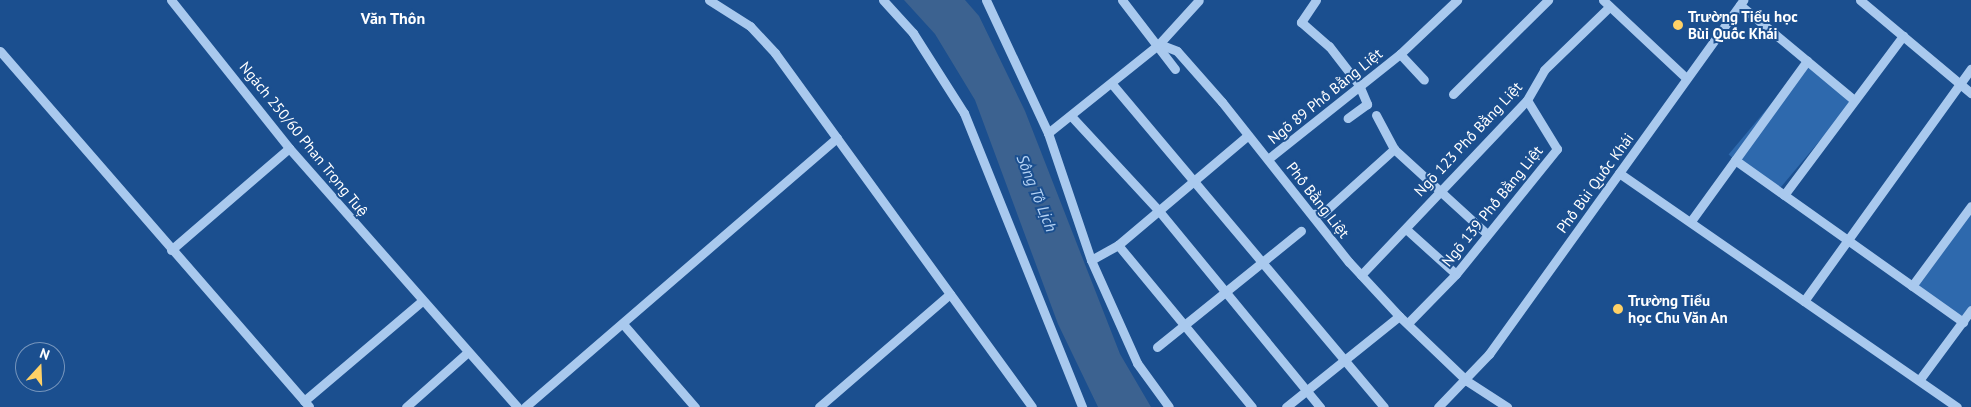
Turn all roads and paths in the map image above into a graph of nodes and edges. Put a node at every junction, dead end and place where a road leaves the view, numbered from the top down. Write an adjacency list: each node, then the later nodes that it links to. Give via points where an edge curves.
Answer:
1 (171, 0): 35 (street, Ngách 250/60 Phan Trọng Tuệ)
2 (709, 0): 34 (street, via 750,26 776,53)
3 (883, 0): 81 (street, via 913,33 964,113)
4 (1122, 0): 14 (street, Phố Bằng Liệt)
5 (1199, 0): 14 (street)
6 (1316, 0): 24 (street, via 1301,22 1329,46)
7 (1458, 0): 16 (street, Ngõ 89 Phố Bằng Liệt)
8 (1548, 0): 26 (street, via 1487,64)
9 (1860, 0): 13 (street)
10 (990, 2): 32 (street)
11 (1741, 2): 17 (street); 20 (street, Phố Bùi Quốc Khái)
12 (1606, 4): 20 (street); 27 (street, Ngõ 123 Phố Bằng Liệt, via 1544,70)
13 (1902, 36): 23 (street); 28 (street)
14 (1159, 44): 18 (street); 22 (street); 33 (street, Phố Bằng Liệt, via 1177,51)
15 (0, 51): 52 (street)
16 (1400, 54): 21 (street, Ngõ 89 Phố Bằng Liệt); 24 (street, Ngõ 89 Phố Bằng Liệt)
17 (1807, 62): 28 (street); 38 (street)
18 (1175, 69)
19 (1971, 69): 23 (street)
20 (1686, 78): 39 (street, Phố Bùi Quốc Khái)
21 (1424, 80)
22 (1112, 84): 30 (street); 40 (street)
23 (1960, 84): 25 (street); 50 (street)
24 (1360, 85): 31 (street, via 1367,104); 37 (street, Ngõ 89 Phố Bằng Liệt)
25 (1971, 93)
26 (1453, 94)
27 (1527, 100): 41 (street, Ngõ 123 Phố Bằng Liệt); 49 (street, Ngõ 139 Phố Bằng Liệt, via 1557,149)
28 (1854, 100): 42 (street)
29 (1376, 115): 36 (street)
30 (1072, 117): 32 (street); 44 (street)
31 (1348, 118)
32 (1048, 133): 53 (street)
33 (1246, 137): 37 (street, Phố Bằng Liệt); 40 (street)
34 (837, 138): 59 (street); 66 (street)
35 (289, 148): 52 (street); 60 (street, Ngách 250/60 Phan Trọng Tuệ)
36 (1394, 149): 41 (street); 45 (street, via 1323,213)
37 (1268, 159): 45 (street, Phố Bằng Liệt)
38 (1735, 160): 42 (street); 46 (street)
39 (1619, 173): 46 (street); 72 (street, Phố Bùi Quốc Khái)
40 (1195, 180): 44 (street); 54 (street)
41 (1437, 192): 47 (street, Ngõ 123 Phố Bằng Liệt); 49 (street)
42 (1784, 195): 50 (street)
43 (1971, 206): 57 (street)
44 (1158, 211): 51 (street); 58 (street)
45 (1312, 214): 56 (street, Phố Bằng Liệt)
46 (1691, 221): 61 (street)
47 (1406, 229): 55 (street); 56 (street, Ngõ 123 Phố Bằng Liệt)
48 (1301, 231): 54 (street)
49 (1487, 234): 55 (street, Ngõ 139 Phố Bằng Liệt)
50 (1847, 240): 57 (street); 61 (street)
51 (1118, 245): 53 (street); 67 (street)
52 (171, 250): 74 (street)
53 (1091, 260): 82 (street, via 1137,363)
54 (1264, 261): 58 (street); 70 (street)
55 (1456, 274): 64 (street, Ngõ 139 Phố Bằng Liệt)
56 (1361, 275): 63 (street, Phố Bằng Liệt)
57 (1912, 286): 65 (street)
58 (1226, 293): 67 (street); 73 (street)
59 (950, 294): 79 (street); 80 (street)
60 (419, 298): 69 (street, Ngách 250/60 Phan Trọng Tuệ); 74 (street)
61 (1804, 300): 71 (street)
62 (1971, 310): 65 (street)
63 (1399, 316): 64 (street, Phố Bằng Liệt); 70 (street)
64 (1409, 322): 72 (street, Phố Bằng Liệt)
65 (1962, 322): 71 (street)
66 (623, 324): 77 (street); 78 (street)
67 (1187, 325): 68 (street); 83 (street)
68 (1157, 347)
69 (468, 352): 75 (street); 76 (street, Ngách 250/60 Phan Trọng Tuệ)
70 (1344, 361): 73 (street); 86 (street)
71 (1920, 380): 89 (street)
72 (1467, 381): 87 (street, Phố Bùi Quốc Khái); 88 (street, Phố Bằng Liệt)
73 (1306, 390): 84 (street); 85 (street)
74 (306, 404)
75 (406, 407)
76 (517, 407)
77 (525, 407)
78 (695, 407)
79 (819, 407)
80 (1032, 407)
81 (1082, 407)
82 (1168, 407)
83 (1252, 407)
84 (1286, 407)
85 (1320, 407)
86 (1384, 407)
87 (1438, 407)
88 (1507, 407)
89 (1957, 407)

